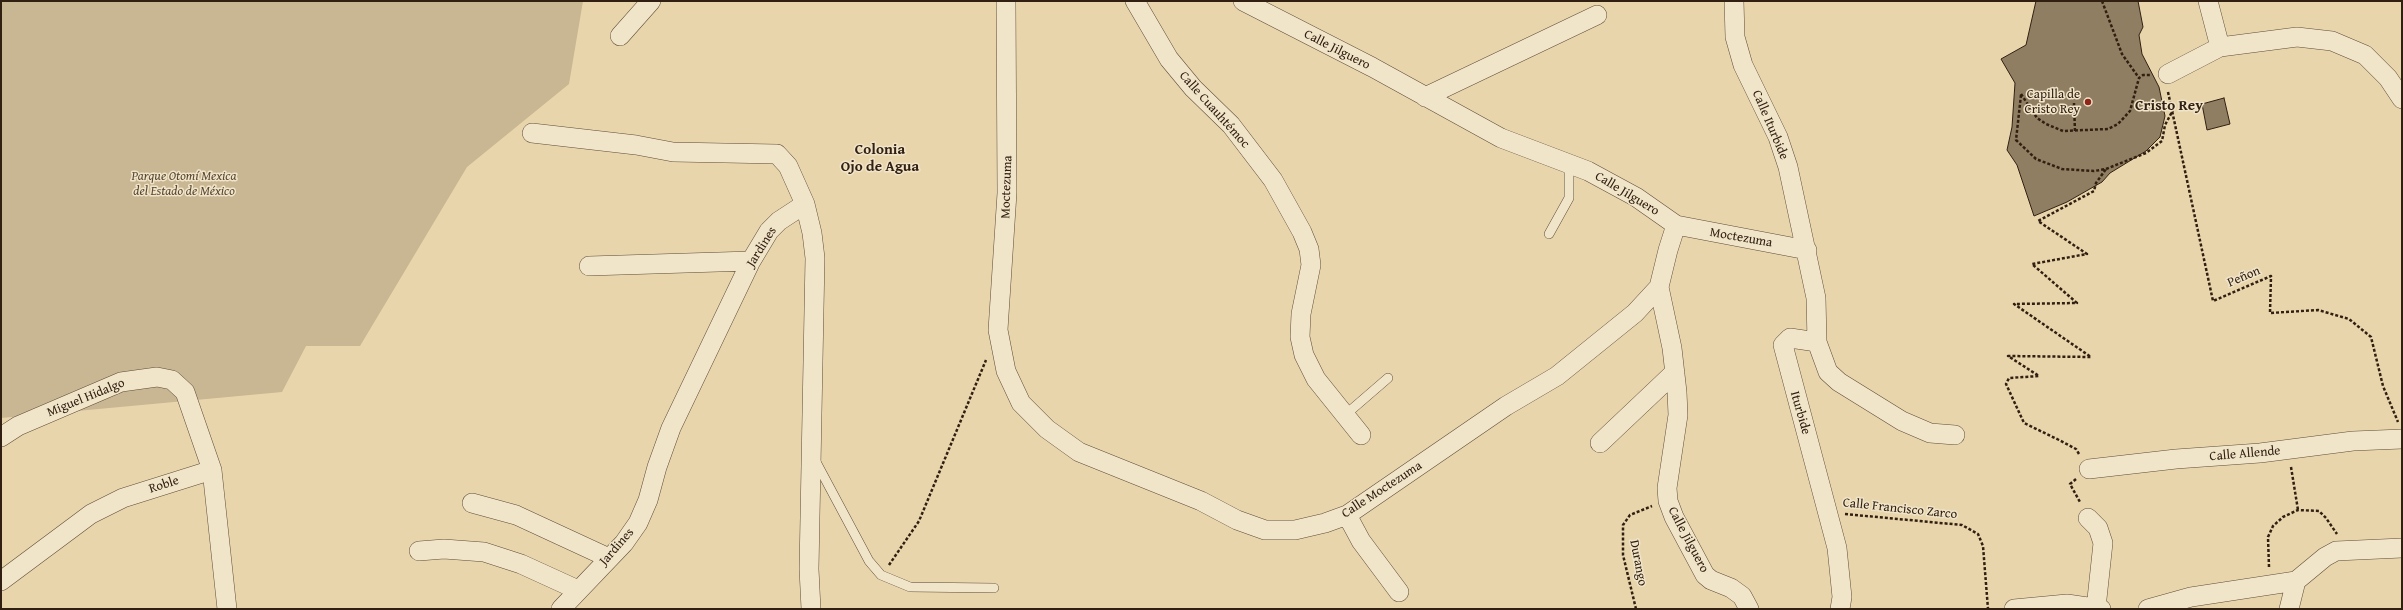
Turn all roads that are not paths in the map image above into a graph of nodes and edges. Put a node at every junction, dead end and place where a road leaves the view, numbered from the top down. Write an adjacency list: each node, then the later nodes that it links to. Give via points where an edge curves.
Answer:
1 (651, 1): 8 (street)
2 (1006, 1): 23 (street, Moctezuma, via 1008,194 998,330)
3 (1135, 1): 26 (street, Calle Cuauhtémoc, via 1169,59 1193,88 1230,125 1273,180 1302,232 1309,249 1311,265 1301,314 1300,337 1304,355 1316,379)
4 (1243, 1): 11 (street, Calle Jilguero)
5 (1734, 1): 18 (street, Calle Iturbide, via 1735,37 1743,65 1778,137 1788,167)
6 (2208, 1): 9 (street)
7 (1597, 16): 11 (street)
8 (620, 36)
9 (2220, 47): 10 (street); 12 (street, via 2297,37 2332,41 2365,55 2388,78)
10 (2168, 74)
11 (1425, 97): 14 (street, Calle Jilguero, via 1501,138)
12 (2402, 99)
13 (532, 133): 15 (street, via 673,152 777,154 788,166)
14 (1569, 164): 16 (street, Calle Jilguero, via 1588,171 1636,197); 17 (lane, via 1569,198)
15 (805, 204): 19 (street, Jardines, via 769,231); 32 (street, via 815,258)
16 (1676, 225): 18 (street, Moctezuma); 21 (street, Calle Jilguero)
17 (1549, 234)
18 (1807, 250): 22 (street, via 1816,298)
19 (751, 261): 20 (street); 40 (street, Jardines, via 671,428 638,523)
20 (588, 266)
21 (1659, 287): 24 (street, Calle Jilguero); 36 (street, Calle Moctezuma, via 1635,313 1556,376 1506,406)
22 (1817, 342): 28 (street, via 1828,372 1839,382 1902,421 1930,433); 50 (street, Iturbide, via 1790,338 1783,344 1837,548 1842,598)
23 (1006, 371): 36 (street, Calle Moctezuma, via 1021,403 1047,429 1079,452 1201,501 1237,520 1265,530 1295,530)
24 (1675, 372): 31 (street); 49 (street, Calle Jilguero, via 1678,415 1667,488 1668,501 1700,567 1711,580 1742,596)
25 (1388, 378): 26 (lane)
26 (1344, 416): 29 (street, Calle Cuauhtémoc)
27 (2401, 432): 33 (street, Calle Allende, via 2289,450)
28 (1955, 434)
29 (1361, 435)
30 (1, 437): 34 (street, Miguel Hidalgo, via 18,426 121,382 157,377 172,380 185,392)
31 (1600, 443)
32 (811, 454): 43 (lane, via 869,561 881,575 910,587); 48 (street)
33 (2089, 469)
34 (212, 470): 41 (street, Roble, via 123,498 91,514); 46 (street)
35 (472, 503): 40 (street, via 516,515)
36 (1347, 515): 45 (street, via 1362,541)
37 (2088, 518): 52 (street, via 2098,528 2103,543)
38 (2402, 548): 42 (street, via 2346,549 2325,557)
39 (419, 551): 44 (street, via 444,549 484,552 521,564)
40 (609, 558): 44 (street, Jardines)
41 (1, 580)
42 (2296, 581): 53 (street, via 2191,597); 54 (street)
43 (994, 588)
44 (578, 590): 47 (street, Jardines)
45 (1399, 592)
46 (227, 609)
47 (561, 609)
48 (811, 609)
49 (1750, 609)
50 (1840, 609)
51 (2014, 609): 52 (street, via 2067,604)
52 (2099, 609)
53 (2148, 609)
54 (2289, 609)

